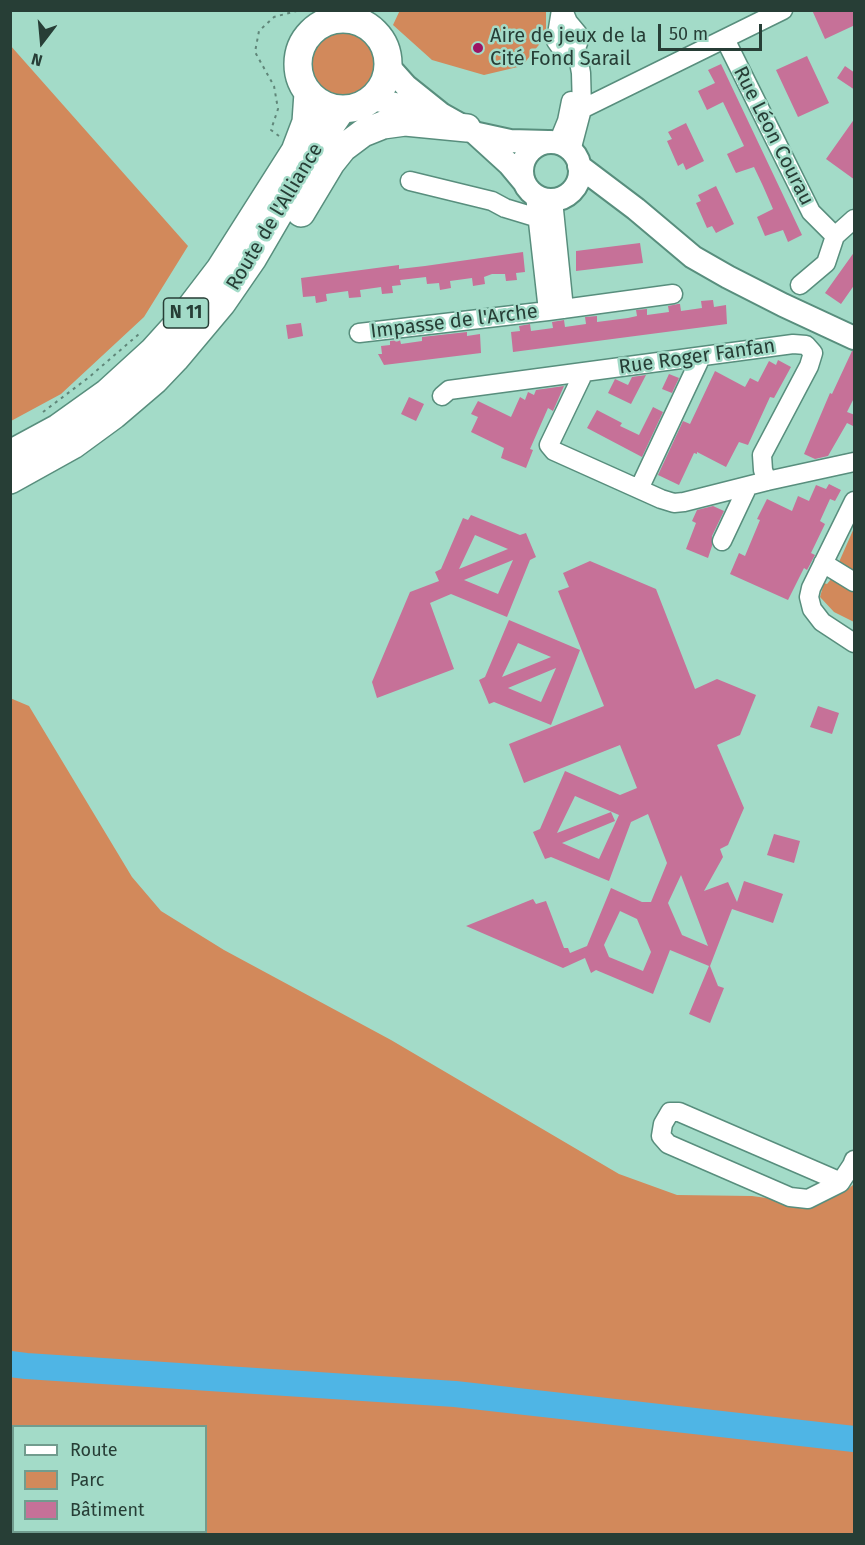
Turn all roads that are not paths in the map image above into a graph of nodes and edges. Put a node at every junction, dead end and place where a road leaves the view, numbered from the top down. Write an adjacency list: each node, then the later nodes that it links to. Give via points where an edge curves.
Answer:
1 (379, 10): 5 (highway)
2 (562, 10): 11 (street, via 564,29 555,37 557,43 570,47 580,73)
3 (783, 10): 6 (street)
4 (341, 15): 5 (highway, via 363,23); 8 (highway, via 318,26 303,43 297,65)
5 (380, 38): 7 (highway)
6 (725, 39): 11 (street); 20 (street, Rue Léon Courau, via 810,212)
7 (388, 67): 9 (highway, via 386,80); 12 (main road)
8 (308, 93): 10 (highway, via 320,103); 30 (highway, Route de l'Alliance / N 11, via 306,122 295,151 220,269 181,320 106,393 58,428)
9 (373, 99): 10 (highway); 12 (main road)
10 (342, 110): 23 (highway, Route de l'Alliance / N 11)
11 (576, 111): 14 (street)
12 (441, 114): 13 (main road)
13 (471, 131): 14 (main road); 16 (main road); 23 (highway, via 405,122 382,125 357,137 331,163 278,249)
14 (564, 150): 16 (main road, via 579,180); 16 (main road, via 538,145 525,158 522,168); 17 (main road)
15 (410, 181): 19 (street, via 483,198)
16 (545, 193): 17 (main road, via 592,197); 19 (street, Impasse de l'Arche)
17 (636, 209): 26 (main road, via 693,257)
18 (855, 219): 20 (street)
19 (544, 223): 24 (street, Impasse de l'Arche)
20 (835, 237): 21 (street, via 826,263)
21 (800, 285)
22 (673, 294): 24 (street, Impasse de l'Arche)
23 (222, 303): 32 (highway, Route de l'Alliance / N 11, via 175,359 114,415 73,445)
24 (556, 310): 25 (street, Impasse de l'Arche)
25 (359, 333)
26 (855, 338)
27 (701, 357): 28 (street, Rue Roger Fanfan); 33 (street, Rue Roger Fanfan, via 794,344 806,345 813,354 762,455); 35 (street)
28 (584, 372): 29 (street, Rue Roger Fanfan, via 448,390); 35 (street, via 549,445 554,452)
29 (442, 396)
30 (10, 454)
31 (855, 462): 33 (street)
32 (10, 480)
33 (767, 481): 34 (street)
34 (748, 486): 35 (street, via 675,503); 37 (street)
35 (639, 489)
36 (855, 501): 38 (street)
37 (722, 541)
38 (823, 563): 39 (street); 40 (street, via 809,597 812,609 822,622)
39 (855, 582)
40 (855, 643)
41 (855, 1160): 42 (street)
42 (841, 1182): 42 (street, via 680,1112 670,1112 663,1124 661,1136 668,1144 790,1197 808,1199)

